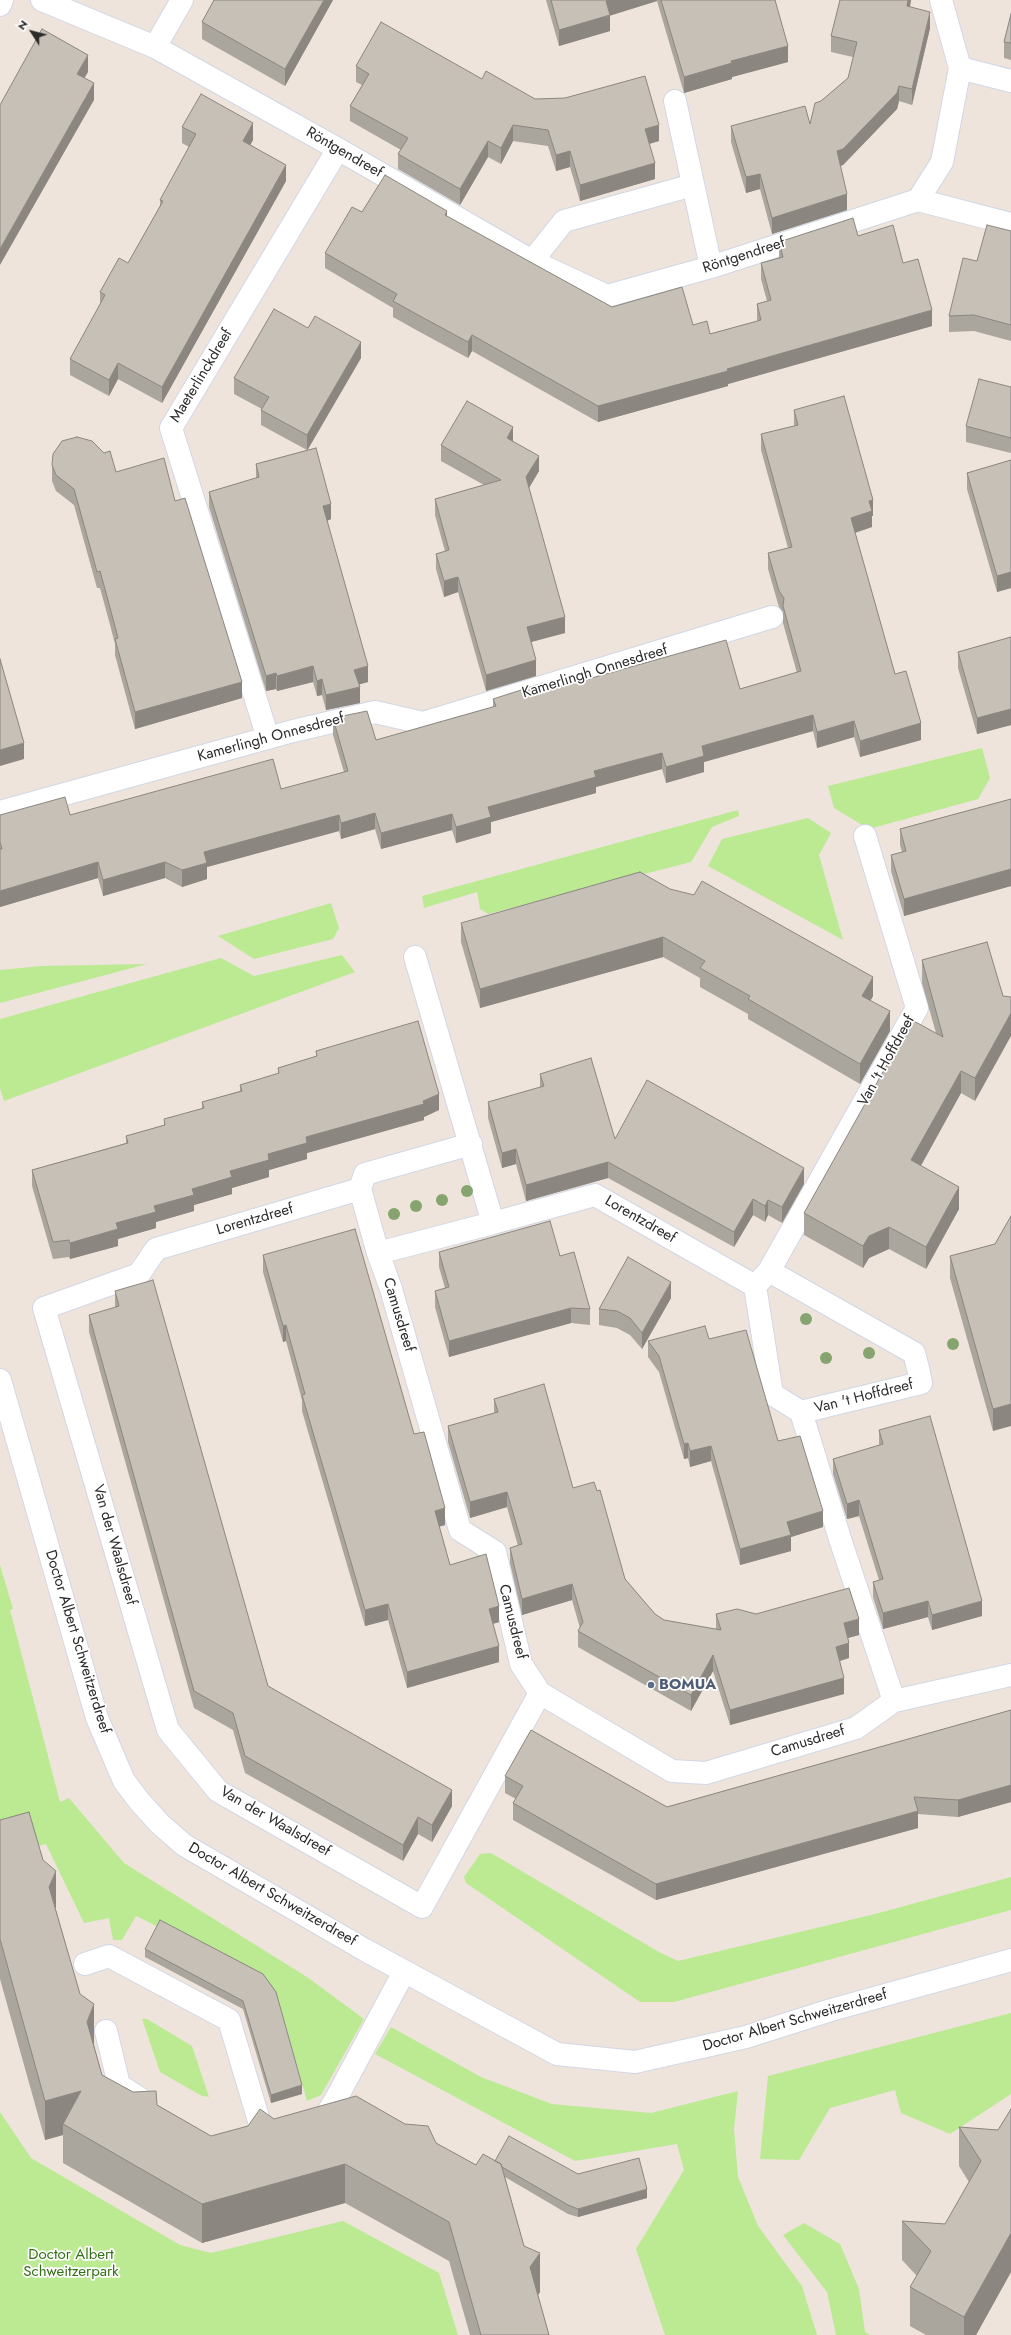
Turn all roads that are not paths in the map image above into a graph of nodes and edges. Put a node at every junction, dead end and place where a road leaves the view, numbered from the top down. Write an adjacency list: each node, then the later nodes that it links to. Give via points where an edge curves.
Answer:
1 (2, 0): 5 (street)
2 (42, 0): 6 (street, Röntgendreef)
3 (182, 0): 6 (street)
4 (940, 0): 7 (street)
5 (0, 5)
6 (155, 47): 10 (street, Röntgendreef)
7 (960, 68): 8 (street); 12 (street, via 942,162)
8 (1011, 81)
9 (675, 101): 11 (street)
10 (338, 149): 14 (street, Röntgendreef); 17 (street, Maeterlinckdreef, via 171,428)
11 (693, 185): 14 (street, via 564,221); 15 (street)
12 (918, 200): 13 (street); 15 (street, Röntgendreef)
13 (1011, 224)
14 (532, 261): 15 (street, Röntgendreef, via 607,296)
15 (711, 267)
16 (772, 617): 17 (street, Kamerlingh Onnesdreef, via 423,723 375,712)
17 (268, 738): 18 (street, Kamerlingh Onnesdreef)
18 (0, 812)
19 (865, 836): 25 (street, Van 't Hoffdreef, via 917,1008)
20 (415, 958): 21 (street)
21 (471, 1144): 22 (street, via 365,1174); 23 (street)
22 (360, 1189): 24 (street, Camusdreef); 26 (street, Lorentzdreef, via 156,1249 140,1274)
23 (493, 1222): 24 (street, Lorentzdreef); 25 (street, Lorentzdreef, via 595,1195)
24 (378, 1253): 30 (street, Camusdreef, via 391,1289 460,1530 495,1552 521,1664)
25 (762, 1278): 28 (street, Van 't Hoffdreef, via 772,1394); 28 (street, Van 't Hoffdreef, via 914,1353 921,1383)
26 (44, 1308): 30 (street, Van der Waalsdreef, via 168,1730 218,1791 422,1907)
27 (0, 1380): 34 (street, Doctor Albert Schweitzerdreef, via 97,1718 124,1781 145,1808 184,1845)
28 (801, 1412): 31 (street, Van 't Hoffdreef, via 840,1540)
29 (1011, 1675): 31 (street, Camusdreef)
30 (540, 1693): 31 (street, Camusdreef, via 672,1771 706,1773 856,1728)
31 (894, 1701)
32 (1011, 1960): 34 (street, Doctor Albert Schweitzerdreef, via 831,2010 746,2038 635,2062 557,2054)
33 (85, 1964): 39 (street, via 109,1956 229,2020)
34 (404, 1972): 36 (street)
35 (106, 2031): 37 (street, via 119,2085)
36 (336, 2099): 38 (street); 39 (street, via 322,2120)
37 (159, 2110)
38 (356, 2111)
39 (262, 2131): 40 (street)
40 (241, 2137)

